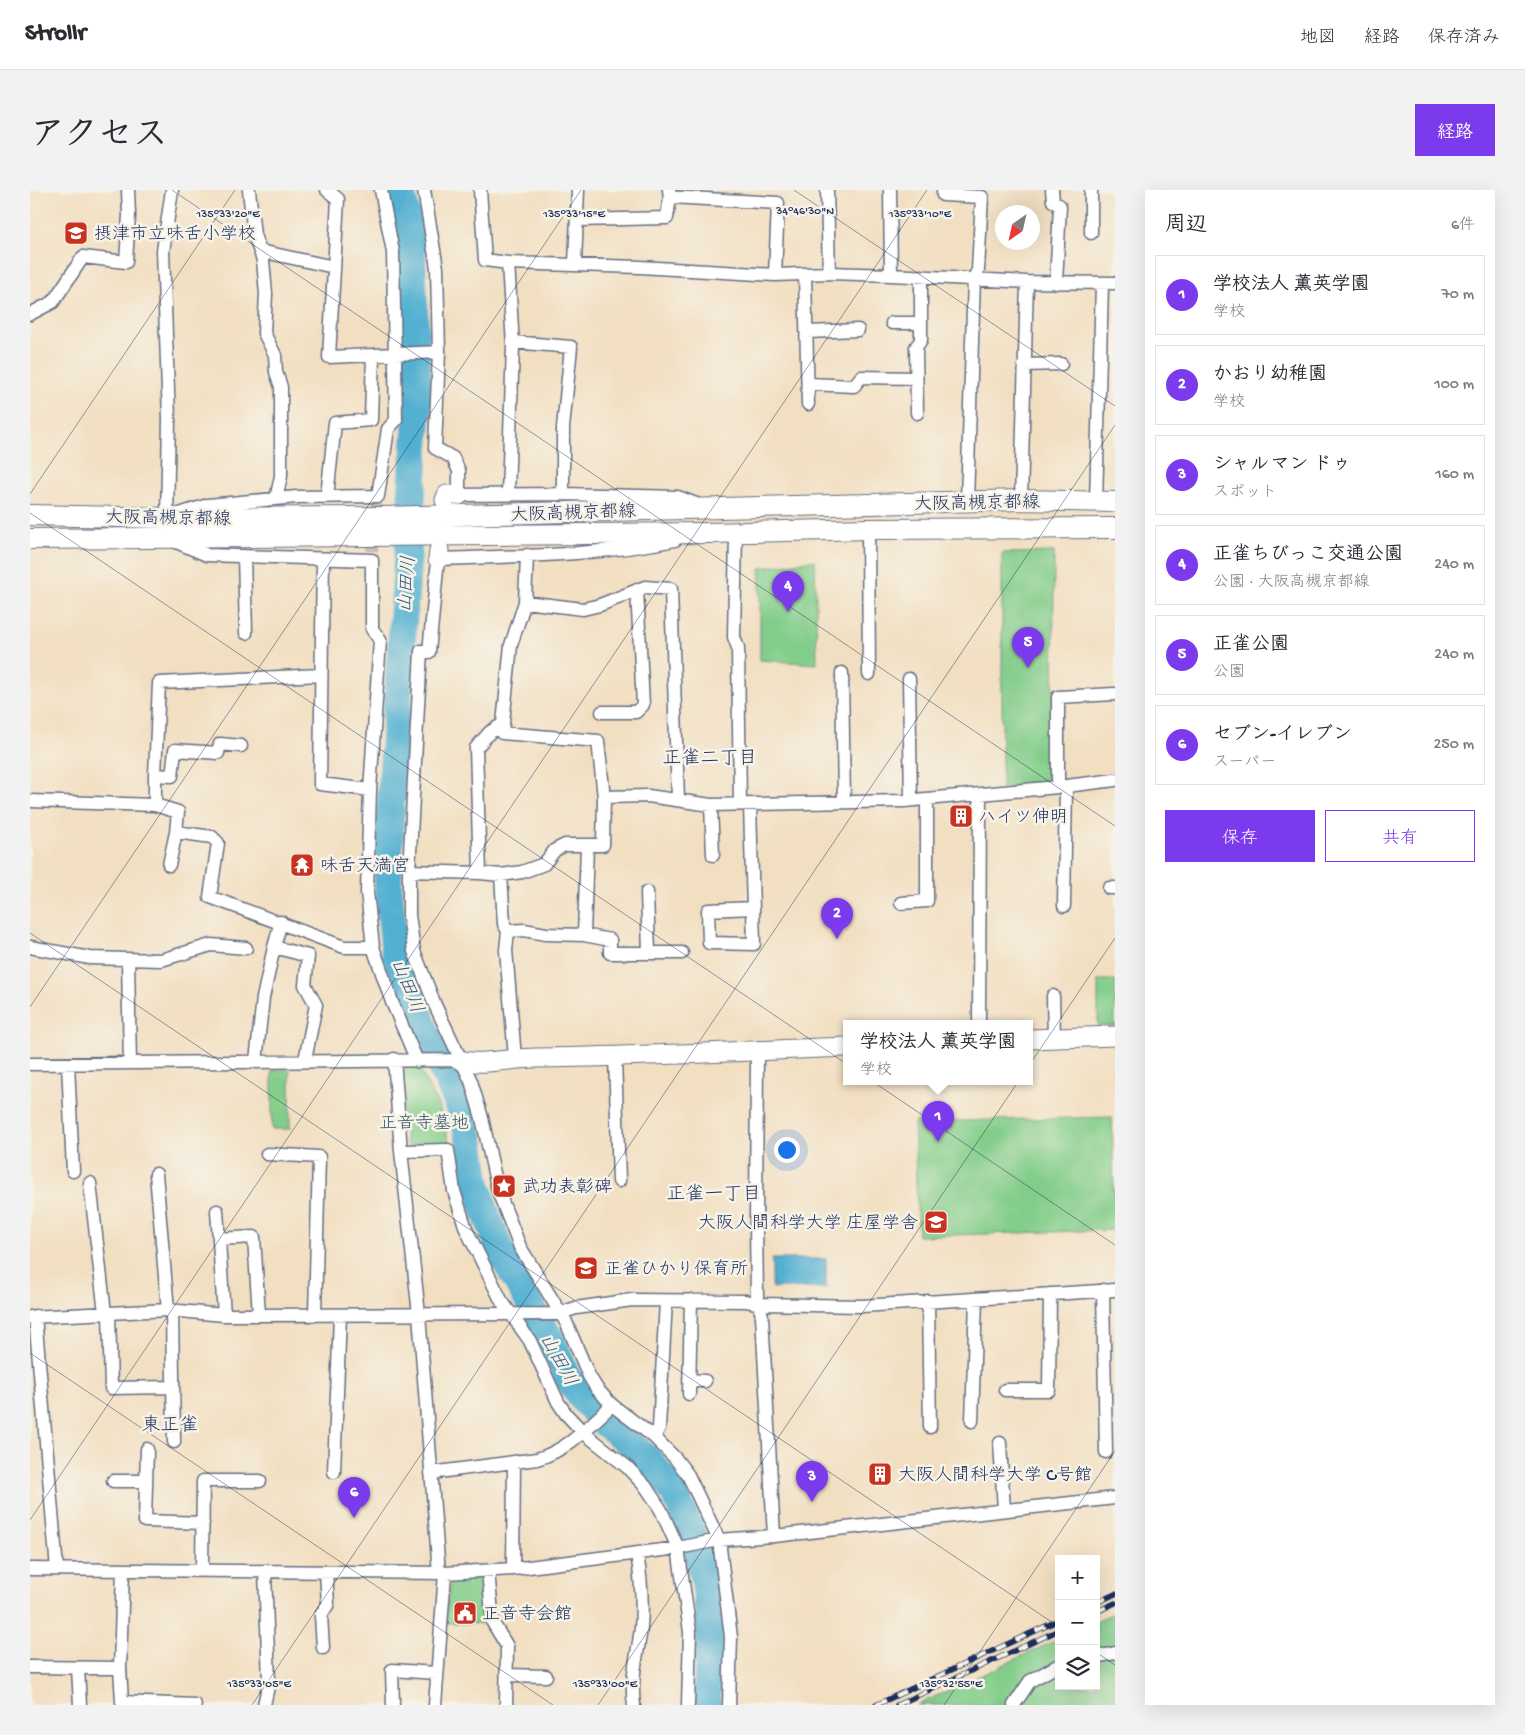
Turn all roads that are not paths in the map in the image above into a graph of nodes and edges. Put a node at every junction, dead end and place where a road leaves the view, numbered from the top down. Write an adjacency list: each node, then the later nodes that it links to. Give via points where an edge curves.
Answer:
1 (128, 190): 32 (street, via 130,215 126,262 83,257 53,302)
2 (172, 190): 56 (street, via 163,251 169,420)
3 (248, 190): 18 (street, via 254,235)
4 (327, 190): 21 (street, via 338,199)
5 (381, 190): 39 (street, via 393,252)
6 (424, 190): 38 (street, via 437,268)
7 (480, 190): 19 (street, via 485,260)
8 (578, 190): 16 (street)
9 (827, 190): 22 (street)
10 (890, 190): 25 (street)
11 (943, 190): 27 (street, via 943,195 982,197 978,270)
12 (1052, 190): 29 (street, via 1053,201 1060,206)
13 (1091, 190): 17 (street)
14 (670, 194): 15 (street); 16 (street, via 667,218)
15 (737, 196): 23 (street, via 778,203)
16 (578, 220): 20 (street)
17 (1091, 234)
18 (260, 250): 21 (street); 50 (street, via 266,294 264,333 274,355 281,387 281,476)
19 (508, 263): 20 (street); 37 (street)
20 (575, 264): 23 (street)
21 (334, 267): 40 (street, via 329,357)
22 (829, 274): 24 (street); 25 (street)
23 (775, 275): 24 (street)
24 (805, 275): 36 (street)
25 (891, 275): 26 (street)
26 (922, 276): 27 (street); 34 (street)
27 (974, 278): 28 (street); 52 (street)
28 (1027, 282): 29 (street); 41 (street)
29 (1056, 283): 31 (street)
30 (1115, 283): 31 (street)
31 (1102, 284): 53 (street)
32 (30, 314)
33 (892, 323): 34 (street)
34 (921, 323): 43 (street, via 921,340 916,347)
35 (858, 330): 36 (street)
36 (807, 332): 44 (street)
37 (513, 342): 47 (street); 48 (street, via 571,347 563,428)
38 (439, 352): 39 (street); 57 (street, via 435,448 453,458 459,471)
39 (394, 354): 40 (street); 58 (street, via 396,420 388,429)
40 (373, 355): 49 (street, via 371,420 335,424)
41 (1024, 364): 42 (street); 51 (street)
42 (1061, 364)
43 (916, 378): 44 (street, via 861,377 854,386); 46 (street)
44 (809, 384): 45 (street)
45 (808, 404)
46 (917, 413)
47 (508, 494): 48 (street); 57 (street)
48 (563, 494): 54 (street, via 678,497)
49 (327, 496): 50 (street); 58 (street)
50 (276, 499): 56 (street, via 208,505)
51 (1021, 500): 52 (main road, 大阪高槻京都線); 53 (main road, 大阪高槻京都線)
52 (967, 502): 54 (main road, 大阪高槻京都線)
53 (1106, 502)
54 (709, 508): 57 (main road, 大阪高槻京都線)
55 (30, 515): 56 (main road, 大阪高槻京都線)
56 (167, 518): 58 (main road, 大阪高槻京都線)
57 (442, 526): 58 (main road, 大阪高槻京都線); 61 (main road, 大阪高槻京都線); 65 (street); 97 (street, via 429,652 421,651)
58 (376, 527): 63 (main road, 大阪高槻京都線); 67 (street); 82 (street, via 372,629 380,640)
59 (1115, 528): 60 (main road, 大阪高槻京都線)
60 (868, 529): 62 (main road, 大阪高槻京都線); 72 (street)
61 (709, 533): 62 (main road, 大阪高槻京都線); 65 (street, via 653,545)
62 (736, 533): 90 (street, via 734,637 738,648)
63 (164, 538): 64 (main road, 大阪高槻京都線); 66 (street, via 207,555)
64 (30, 539)
65 (527, 555): 69 (street)
66 (244, 556): 67 (street); 70 (street)
67 (323, 559): 73 (street)
68 (637, 590): 69 (street, via 600,606 583,609); 76 (street, via 643,705 636,712); 86 (street, via 645,587 671,589)
69 (525, 602): 77 (street, via 511,645)
70 (246, 633)
71 (842, 673): 89 (street)
72 (869, 674)
73 (322, 675): 79 (street, via 159,684); 82 (street, via 320,784)
74 (908, 679): 87 (street)
75 (1115, 694): 81 (street, via 1058,697)
76 (602, 712)
77 (503, 724): 84 (street, via 502,733 598,741); 98 (street, via 490,732 476,748)
78 (241, 746): 79 (street, via 220,744 218,753 175,750 172,776)
79 (155, 775): 91 (street)
80 (1115, 780): 81 (street)
81 (1062, 786): 83 (street); 102 (street)
82 (370, 790): 108 (street, via 368,892)
83 (980, 795): 85 (street); 115 (street)
84 (604, 797): 86 (street, via 648,796); 94 (street, via 603,845)
85 (927, 799): 87 (street); 101 (street, via 927,901)
86 (678, 800): 92 (street)
87 (911, 800): 89 (street)
88 (30, 801): 91 (street)
89 (844, 802): 90 (street)
90 (745, 804): 92 (street); 103 (street)
91 (155, 805): 93 (street, via 178,812)
92 (711, 805): 95 (street)
93 (176, 832): 96 (street); 104 (street, via 212,837 218,843 210,897)
94 (587, 845): 99 (street, via 565,845 555,850 544,864); 106 (street)
95 (713, 855)
96 (169, 865)
97 (409, 871): 98 (street); 125 (street, via 409,914 414,952)
98 (480, 873): 99 (street)
99 (502, 875): 105 (street, via 504,924)
100 (647, 892): 111 (street)
101 (901, 904)
102 (1064, 906)
103 (752, 908): 103 (street, via 754,944 709,943 708,910)
104 (281, 922): 108 (street, via 344,947); 110 (street)
105 (508, 931): 106 (street); 122 (street, via 506,950)
106 (584, 935): 111 (street, via 610,940 610,953)
107 (30, 947): 113 (street, via 90,958)
108 (373, 947): 127 (street)
109 (246, 948): 113 (street, via 212,945 161,960)
110 (274, 948): 124 (street, via 308,956 305,985 316,1005); 126 (street, via 263,998)
111 (649, 953): 112 (street)
112 (682, 953)
113 (128, 960): 128 (street)
114 (1053, 996): 117 (street)
115 (979, 1020)
116 (1115, 1036): 117 (street)
117 (1054, 1038): 118 (street)
118 (1033, 1039)
119 (843, 1047): 120 (street)
120 (757, 1051): 121 (street); 145 (street, via 756,1225 757,1296)
121 (615, 1057): 122 (street); 135 (street)
122 (516, 1058): 125 (street)
123 (394, 1059): 124 (street); 127 (street); 131 (street)
124 (305, 1060): 126 (street)
125 (460, 1060): 127 (street); 148 (street, via 471,1081 508,1219 520,1247)
126 (256, 1061): 128 (street)
127 (417, 1061)
128 (130, 1063): 130 (street)
129 (30, 1064): 130 (street)
130 (68, 1064): 133 (street)
131 (401, 1151): 150 (street); 154 (street, via 448,1150 454,1191 466,1229 487,1274)
132 (267, 1154): 153 (street, via 319,1157)
133 (73, 1170)
134 (156, 1174): 146 (street)
135 (619, 1182)
136 (90, 1183): 147 (street)
137 (217, 1211): 138 (street)
138 (219, 1238): 151 (street); 152 (street, via 254,1237)
139 (1109, 1290): 140 (street); 169 (street)
140 (1050, 1294): 141 (street); 159 (street, via 1049,1390)
141 (976, 1299): 144 (street); 162 (street)
142 (691, 1300): 143 (street); 145 (street); 156 (street)
143 (666, 1301): 148 (street, via 632,1300); 165 (street, via 659,1428)
144 (928, 1301): 145 (street, via 862,1306); 163 (street)
145 (760, 1304): 179 (street)
146 (170, 1310): 147 (street); 151 (street); 158 (street)
147 (107, 1313): 155 (street); 158 (street, via 112,1388)
148 (559, 1313): 154 (street); 161 (street, via 589,1376)
149 (340, 1314): 150 (street); 153 (street); 171 (street)
150 (419, 1314): 154 (street); 172 (street)
151 (224, 1315): 152 (street)
152 (259, 1315): 153 (street)
153 (316, 1315)
154 (513, 1315): 164 (street, via 530,1341 558,1402)
155 (32, 1316): 184 (street)
156 (689, 1380): 157 (street); 160 (street)
157 (704, 1380)
158 (173, 1387): 166 (street)
159 (1005, 1390)
160 (689, 1394)
161 (611, 1406): 164 (street); 165 (street)
162 (972, 1421)
163 (930, 1427)
164 (584, 1431): 170 (street, via 548,1456); 181 (street, via 646,1487)
165 (654, 1437): 180 (street, via 688,1475)
166 (174, 1442)
167 (1000, 1443): 177 (street)
168 (147, 1449): 174 (street)
169 (1106, 1452)
170 (514, 1462): 172 (street); 185 (street)
171 (334, 1472)
172 (431, 1473): 191 (street)
173 (113, 1481): 174 (street)
174 (146, 1481): 178 (street, via 145,1521)
175 (260, 1481): 178 (street, via 203,1480)
176 (1115, 1498): 177 (street)
177 (1004, 1510): 179 (street)
178 (203, 1523): 187 (street)
179 (774, 1536): 180 (street)
180 (719, 1540): 181 (street); 210 (street, via 731,1637)
181 (678, 1548): 182 (street); 209 (street, via 690,1632)
182 (637, 1554): 185 (street); 208 (street, via 641,1627 632,1684)
183 (30, 1569): 184 (street)
184 (57, 1569): 186 (street)
185 (513, 1569): 189 (street)
186 (123, 1570): 187 (street); 198 (street)
187 (202, 1571): 188 (street)
188 (265, 1571): 190 (street); 204 (street, via 269,1682)
189 (488, 1571): 191 (street); 200 (street, via 493,1623 507,1646)
190 (326, 1572): 191 (street); 192 (street, via 328,1604 321,1615)
191 (442, 1573): 199 (street)
192 (318, 1640)
193 (1115, 1653): 194 (street)
194 (1100, 1656)
195 (30, 1667): 197 (street)
196 (1055, 1667): 211 (street, via 1030,1681)
197 (78, 1668): 198 (street); 202 (street)
198 (120, 1668): 203 (street, via 122,1702)
199 (436, 1673): 205 (street, via 392,1670); 206 (street)
200 (507, 1675): 201 (street); 207 (street)
201 (546, 1676)
202 (80, 1705)
203 (195, 1705)
204 (264, 1705)
205 (393, 1705)
206 (435, 1705)
207 (506, 1705)
208 (634, 1705)
209 (688, 1705)
210 (730, 1705)
211 (1014, 1705)

